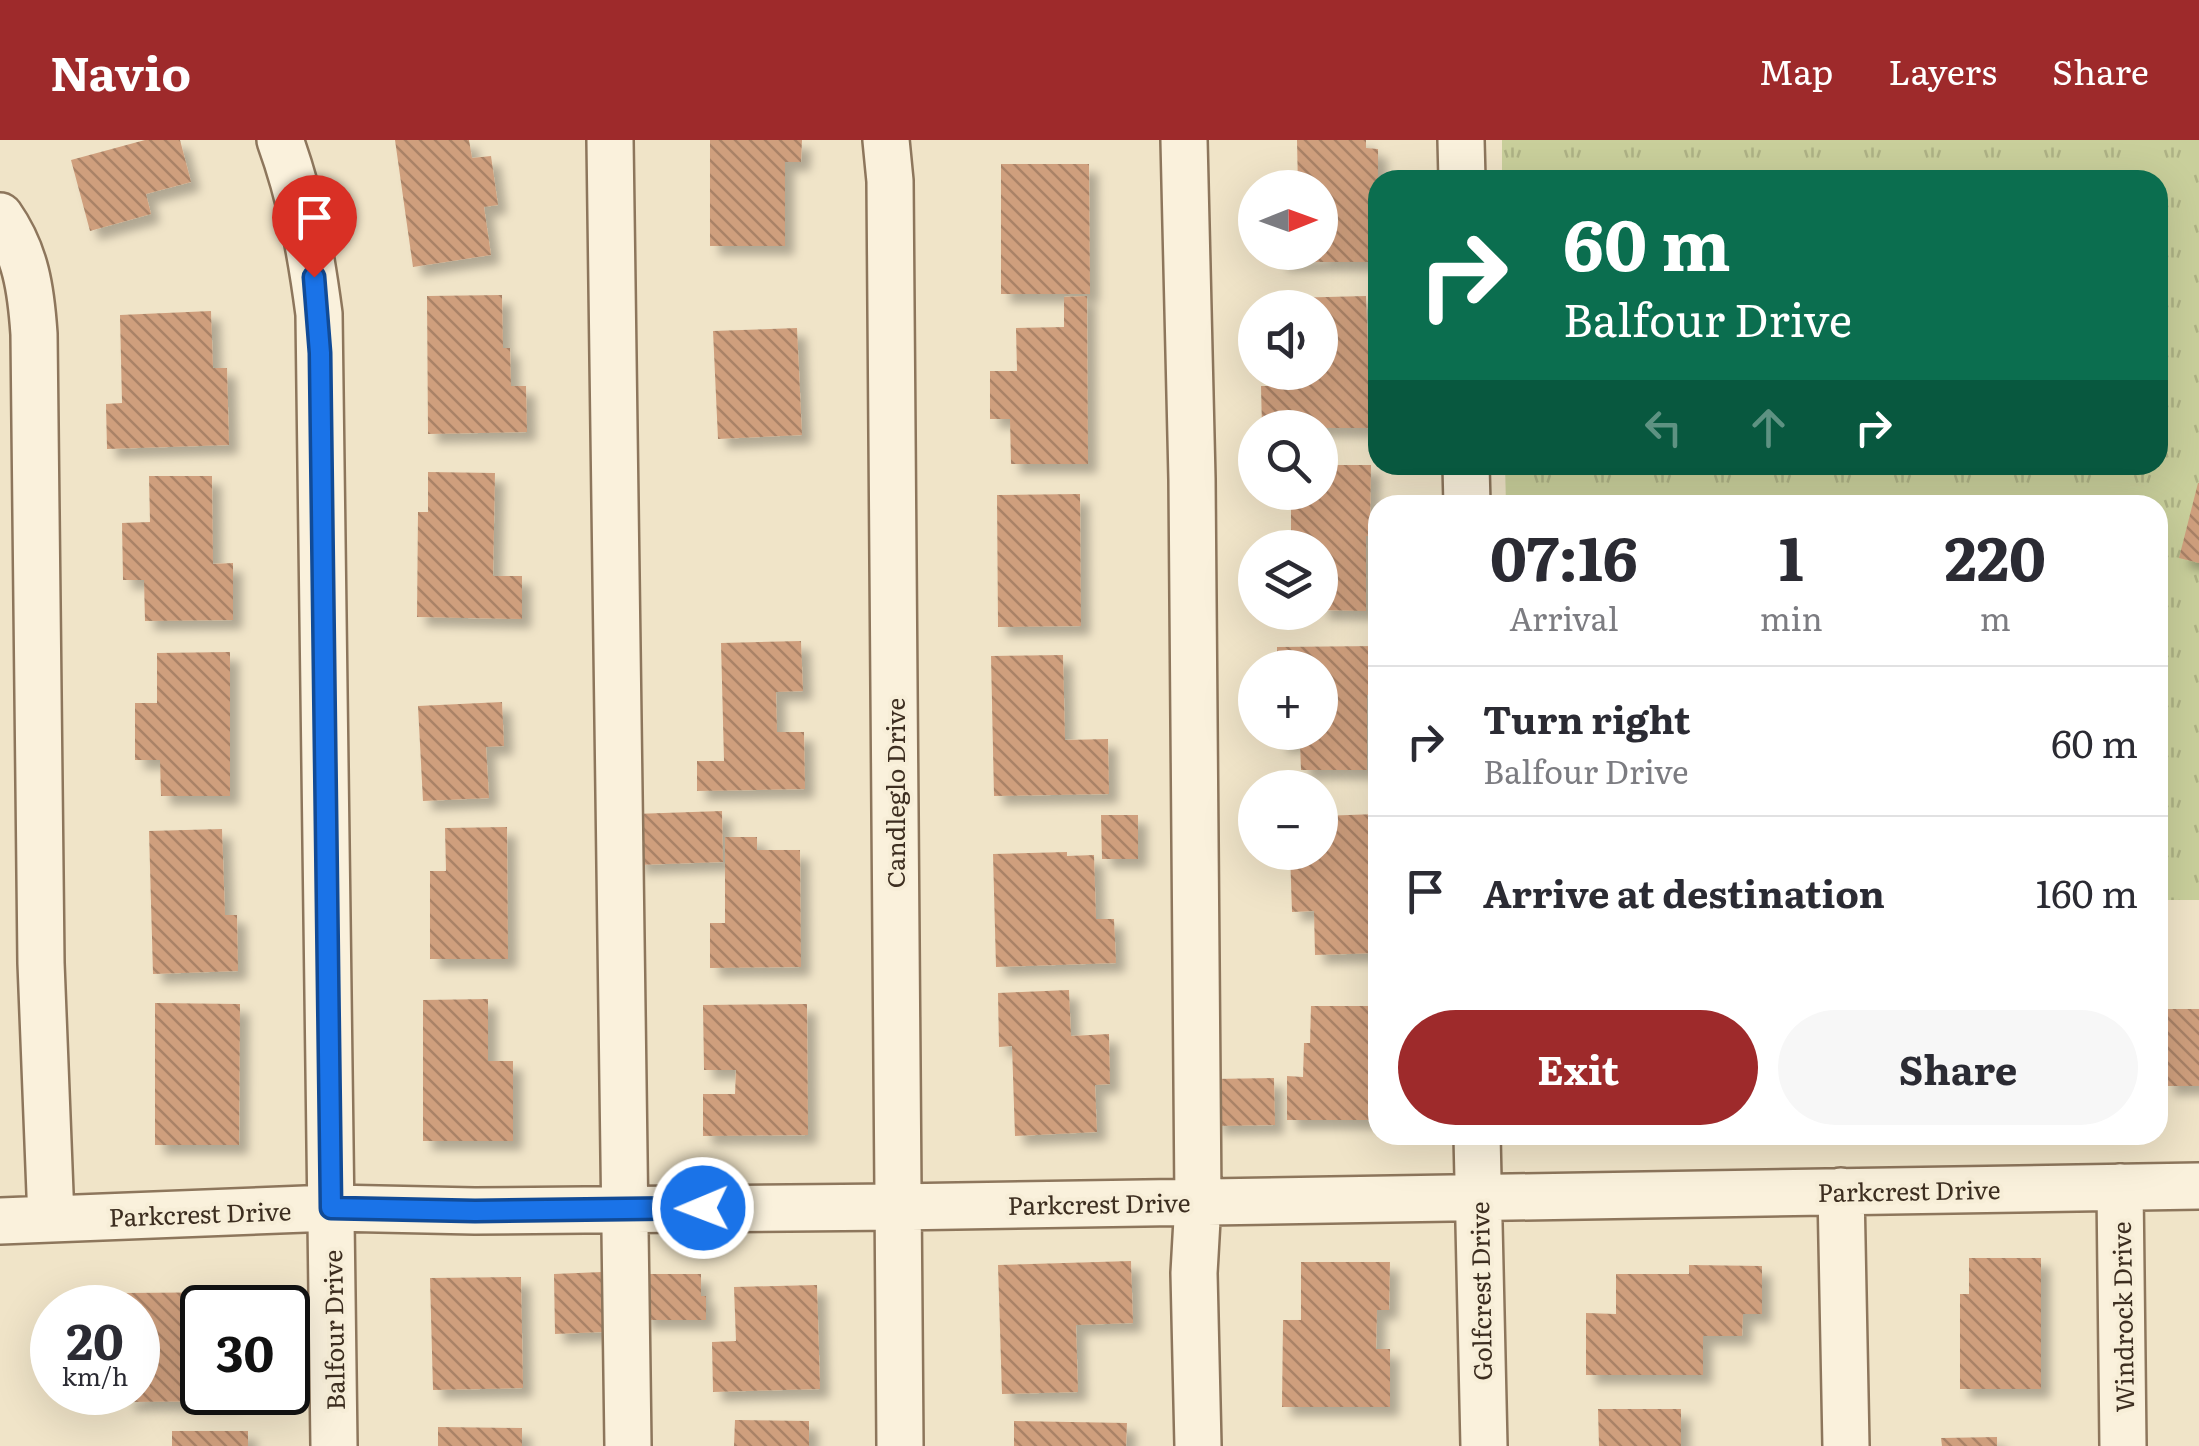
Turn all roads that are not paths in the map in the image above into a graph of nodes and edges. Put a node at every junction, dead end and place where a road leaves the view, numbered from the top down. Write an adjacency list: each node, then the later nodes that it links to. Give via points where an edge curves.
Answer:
1 (280, 140): 15 (street, Balfour Drive, via 310,240 319,314)
2 (610, 140): 16 (street)
3 (886, 140): 14 (street, Candleglo Drive)
4 (1184, 140): 13 (street)
5 (1461, 140): 6 (street)
6 (1462, 170)
7 (0, 216): 17 (street, via 30,279 34,334)
8 (1477, 1145): 12 (street, Golfcrest Drive)
9 (2199, 1186): 10 (street, Parkcrest Drive)
10 (2120, 1187): 11 (street, Parkcrest Drive); 25 (street, Windrock Drive)
11 (1842, 1191): 12 (street, Parkcrest Drive); 24 (street)
12 (1478, 1196): 13 (street, Parkcrest Drive); 23 (street, Golfcrest Drive)
13 (1198, 1202): 14 (street, Parkcrest Drive); 22 (street)
14 (896, 1207): 16 (street, Parkcrest Drive); 21 (street, Candleglo Drive)
15 (331, 1208): 16 (street, Parkcrest Drive); 17 (street, Parkcrest Drive); 19 (street, Balfour Drive)
16 (626, 1209): 20 (street)
17 (50, 1219): 18 (street, Parkcrest Drive)
18 (0, 1221)
19 (334, 1446)
20 (628, 1446)
21 (900, 1446)
22 (1198, 1446)
23 (1484, 1446)
24 (1846, 1446)
25 (2123, 1446)

